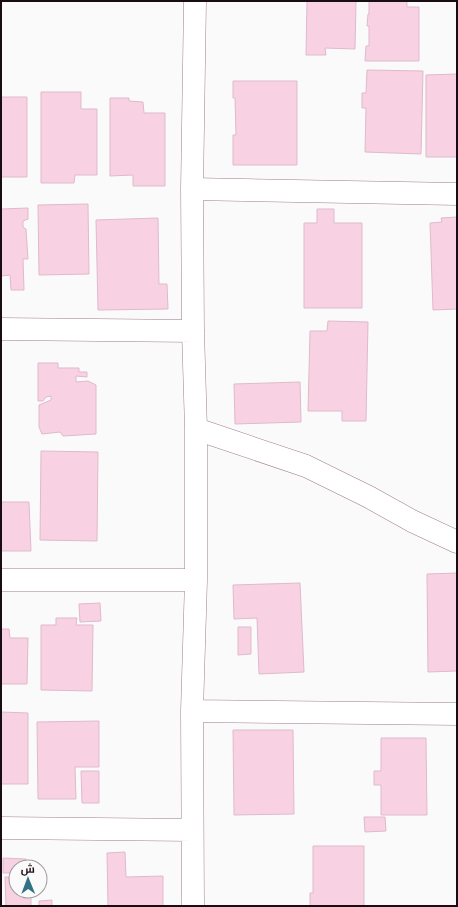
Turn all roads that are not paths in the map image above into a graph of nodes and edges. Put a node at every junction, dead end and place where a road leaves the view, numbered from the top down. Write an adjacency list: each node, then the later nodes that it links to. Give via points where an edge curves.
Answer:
1 (195, 1): 2 (street)
2 (192, 189): 3 (street); 5 (street)
3 (457, 194)
4 (1, 329): 5 (street)
5 (193, 331): 6 (street)
6 (196, 429): 7 (street, via 306,466); 9 (street)
7 (457, 542)
8 (1, 580): 9 (street)
9 (196, 580): 10 (street)
10 (192, 711): 11 (street); 13 (street)
11 (457, 714)
12 (1, 828): 13 (street)
13 (192, 830): 14 (street)
14 (192, 906)

